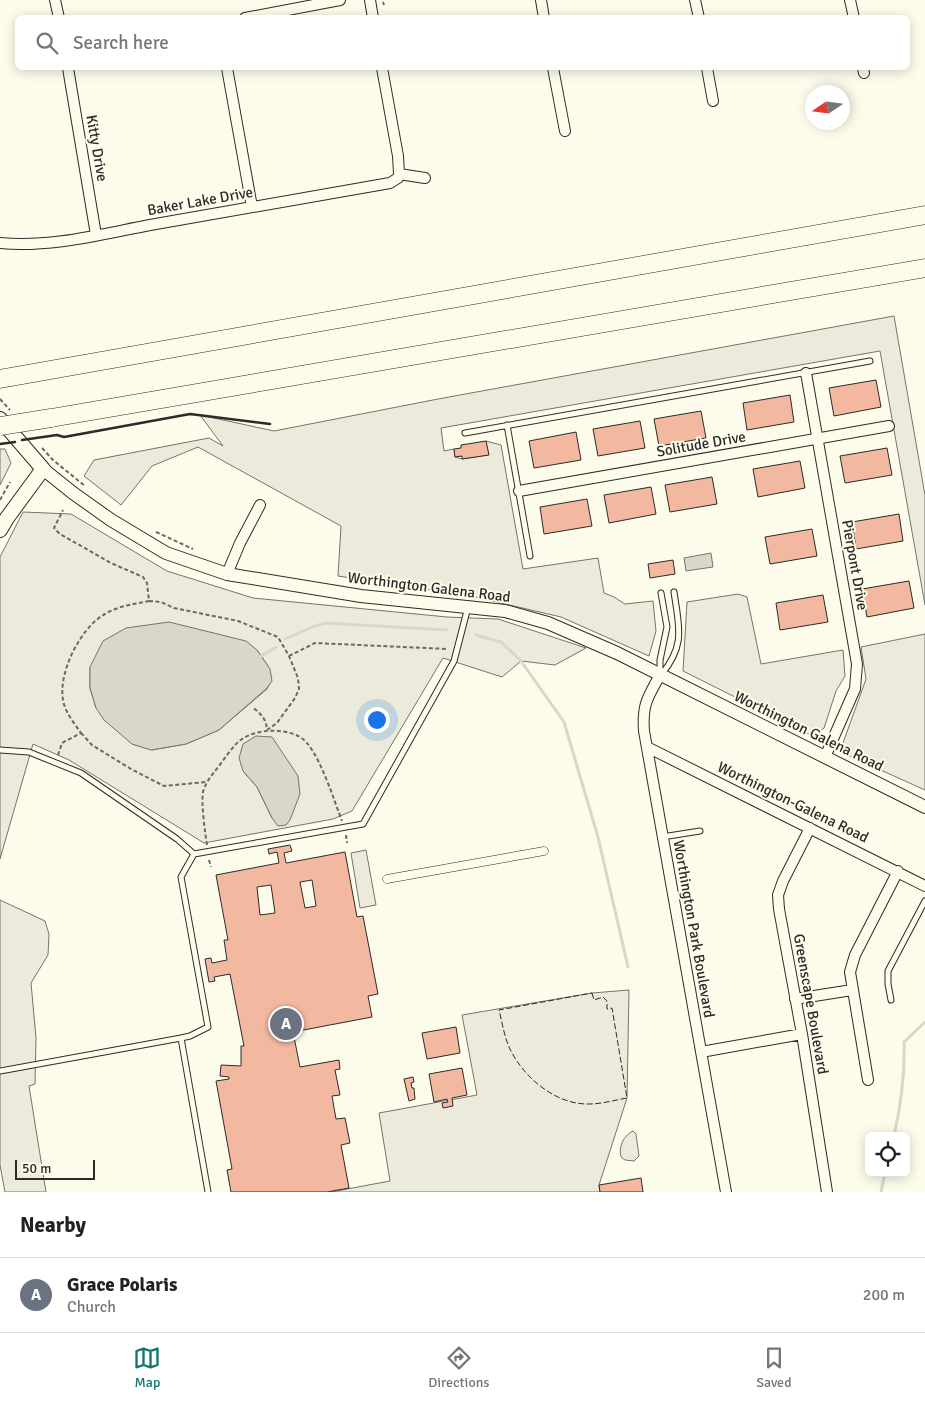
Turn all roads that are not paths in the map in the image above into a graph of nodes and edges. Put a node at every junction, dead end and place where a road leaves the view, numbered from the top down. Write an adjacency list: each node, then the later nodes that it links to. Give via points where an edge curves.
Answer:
1 (56, 0): 7 (street)
2 (370, 0): 9 (street)
3 (541, 0): 10 (street)
4 (696, 0): 11 (street)
5 (850, 0): 12 (street)
6 (333, 1): 8 (street)
7 (58, 15)
8 (261, 15)
9 (372, 15)
10 (544, 15)
11 (698, 15)
12 (853, 15)
13 (68, 70): 24 (street, Kitty Drive)
14 (227, 70): 22 (street)
15 (382, 70): 20 (street)
16 (553, 70): 19 (street)
17 (707, 70): 18 (street)
18 (713, 101)
19 (565, 131)
20 (399, 174): 21 (street); 22 (street, Baker Lake Drive, via 390,183)
21 (425, 178)
22 (252, 207): 24 (street, Baker Lake Drive)
23 (925, 214): 27 (highway)
24 (96, 234): 25 (street, Baker Lake Drive, via 45,243)
25 (0, 243)
26 (925, 268): 34 (highway, bridge)
27 (108, 360): 29 (highway); 31 (highway)
28 (870, 361): 30 (lane)
29 (0, 366)
30 (806, 373): 33 (lane); 37 (street, Pierpont Drive)
31 (0, 379)
32 (6, 416): 38 (main road, Worthington Galena Road)
33 (507, 425): 36 (lane); 39 (lane)
34 (0, 426)
35 (889, 426): 37 (street, Solitude Drive)
36 (465, 433)
37 (817, 438): 39 (street, Solitude Drive); 50 (street, Pierpont Drive, via 857,664 855,689)
38 (43, 469): 41 (main road); 43 (street, Worthington Galena Road, via 73,494 166,553)
39 (519, 491): 42 (lane)
40 (260, 505): 43 (street)
41 (0, 530)
42 (530, 556)
43 (227, 574): 46 (street, Worthington Galena Road, via 361,596)
44 (674, 592): 47 (lane, via 680,633 672,662)
45 (661, 593): 47 (lane, via 667,627)
46 (468, 606): 47 (street, Worthington Galena Road, via 505,611 548,623); 56 (lane, via 454,662 363,824)
47 (660, 675): 48 (street, Worthington Park Boulevard, via 645,703); 50 (street, Worthington Galena Road)
48 (646, 747): 52 (street, Worthington-Galena Road); 54 (street, Worthington Park Boulevard)
49 (0, 750): 56 (lane, via 29,752 81,773 178,839)
50 (826, 757): 51 (street, Worthington Galena Road)
51 (925, 806)
52 (810, 828): 57 (street, Worthington-Galena Road); 62 (street, Greenscape Boulevard, via 778,895)
53 (700, 832): 54 (lane)
54 (662, 837): 66 (street, Worthington Park Boulevard)
55 (544, 851): 58 (street)
56 (194, 854): 65 (lane, via 180,877 208,1026)
57 (898, 871): 59 (street, Worthington-Galena Road); 61 (street, via 855,955 850,972)
58 (387, 880)
59 (925, 886)
60 (925, 901): 63 (lane, via 888,972)
61 (852, 990): 62 (street); 68 (street)
62 (794, 999): 64 (street, Greenscape Boulevard)
63 (891, 1000)
64 (802, 1034): 66 (street); 71 (street, Greenscape Boulevard)
65 (180, 1038): 67 (lane); 69 (lane)
66 (701, 1052): 70 (street, Worthington Park Boulevard)
67 (0, 1071)
68 (868, 1080)
69 (208, 1192)
70 (726, 1192)
71 (826, 1192)

